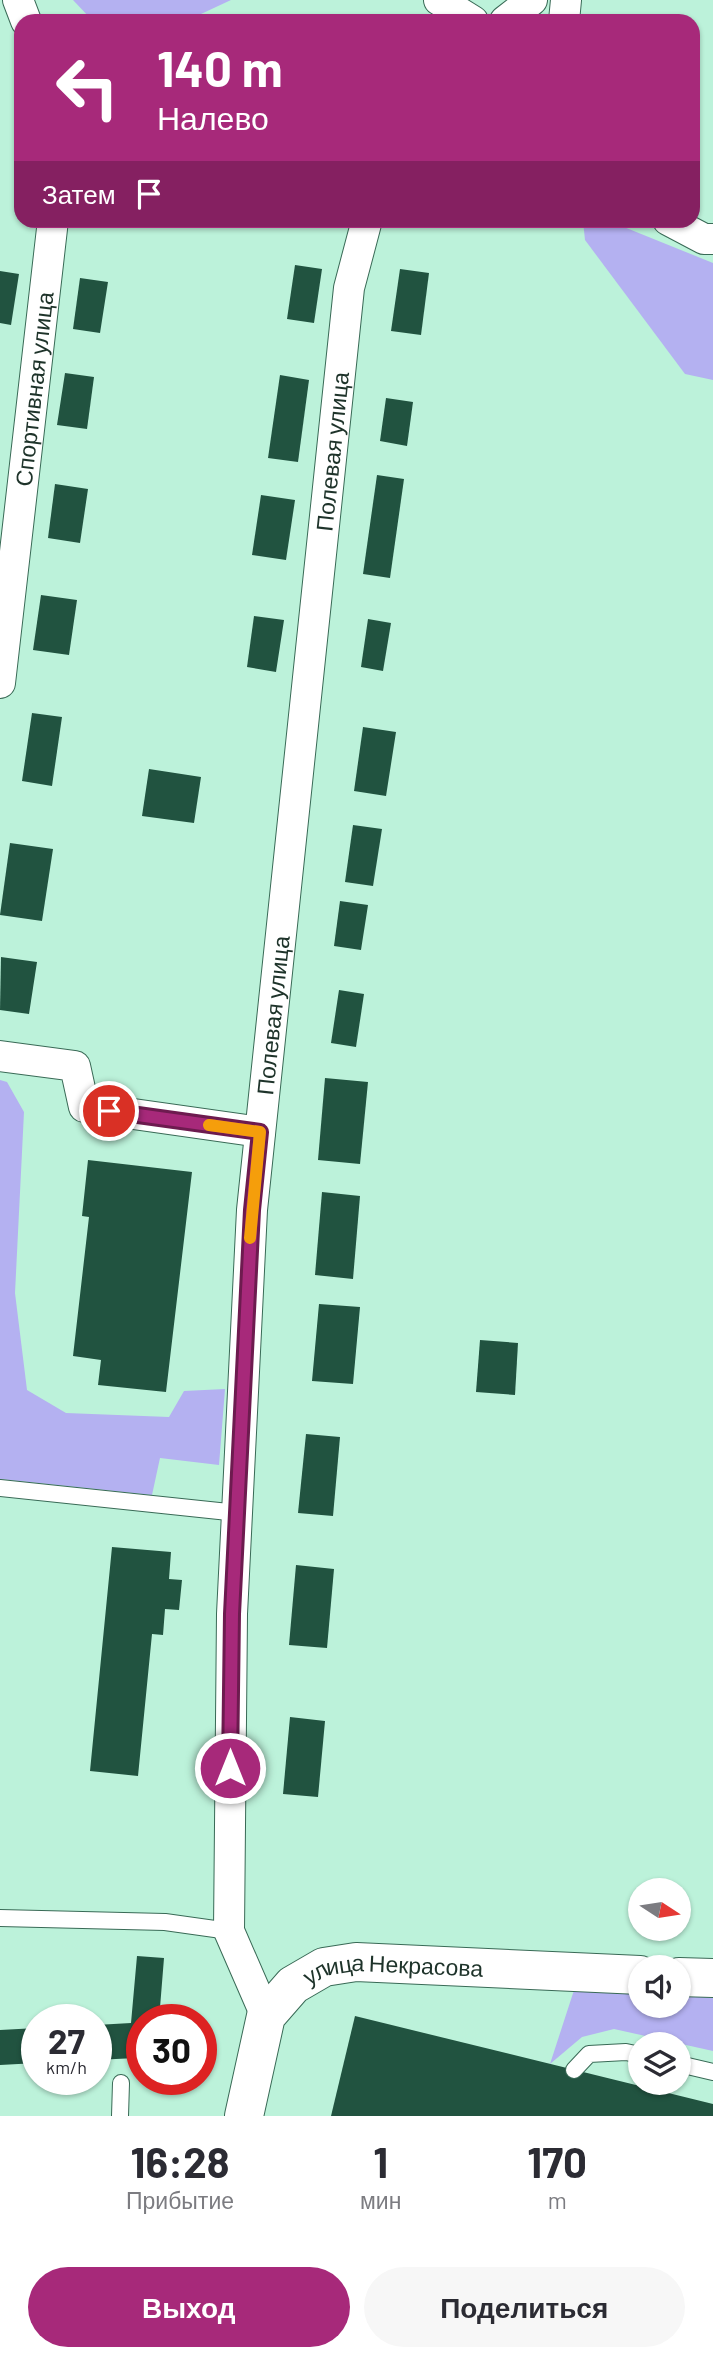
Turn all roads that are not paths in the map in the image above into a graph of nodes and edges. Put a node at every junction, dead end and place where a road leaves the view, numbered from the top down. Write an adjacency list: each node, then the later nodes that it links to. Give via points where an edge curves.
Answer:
1 (438, 0): 3 (street)
2 (532, 0): 4 (street)
3 (461, 14)
4 (514, 14)
5 (51, 228): 9 (street, Спортивная улица)
6 (365, 228): 11 (street, Полевая улица, via 349,288)
7 (684, 228): 8 (street)
8 (713, 239)
9 (0, 683)
10 (0, 1056): 11 (street, via 75,1066 84,1107)
11 (260, 1132): 13 (street, Полевая улица)
12 (0, 1488): 13 (lane)
13 (237, 1513): 15 (street, Полевая улица)
14 (0, 1918): 15 (lane, via 165,1922)
15 (229, 1931): 19 (street, Полевая улица)
16 (628, 1974): 19 (main road, улица Некрасова, via 356,1962 324,1967 293,1984)
17 (691, 1977): 18 (main road)
18 (713, 1978)
19 (266, 2016): 26 (main road, улица Некрасова)
20 (628, 2053): 22 (lane, via 589,2054)
21 (691, 2067): 23 (lane)
22 (573, 2070)
23 (713, 2072)
24 (121, 2083): 25 (lane)
25 (120, 2116)
26 (244, 2116)

